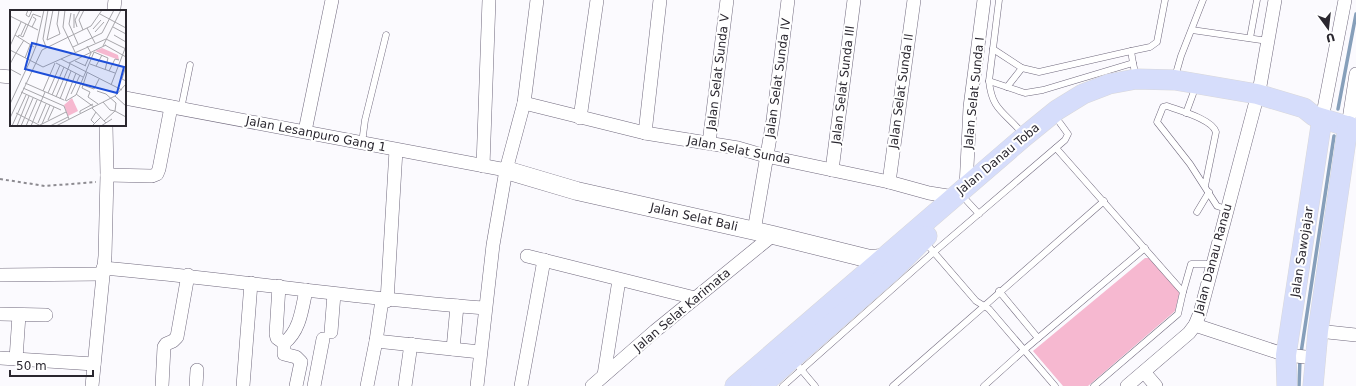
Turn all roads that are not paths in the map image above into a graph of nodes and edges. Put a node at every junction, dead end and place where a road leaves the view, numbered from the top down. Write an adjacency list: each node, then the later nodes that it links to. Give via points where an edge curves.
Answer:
1 (332, 0): 43 (street)
2 (489, 0): 51 (street)
3 (537, 0): 35 (street)
4 (597, 0): 38 (street)
5 (660, 0): 44 (street)
6 (726, 0): 47 (street, Jalan Selat Sunda V)
7 (788, 0): 50 (street, Jalan Selat Sunda IV)
8 (854, 0): 53 (street, Jalan Selat Sunda III)
9 (914, 0): 55 (street, Jalan Selat Sunda II)
10 (984, 0): 58 (street, Jalan Selat Sunda I, via 970,107)
11 (999, 0): 21 (lane)
12 (1165, 0): 22 (lane, via 1157,42 1150,47)
13 (1203, 0): 17 (lane)
14 (1257, 0): 19 (lane)
15 (1275, 0): 20 (street, Jalan Danau Ranau)
16 (1345, 0): 39 (street)
17 (1192, 30): 19 (lane); 29 (lane, via 1177,67)
18 (386, 35): 46 (lane, via 365,120)
19 (1250, 38): 20 (lane)
20 (1269, 41): 34 (street, Jalan Danau Ranau)
21 (993, 49): 24 (lane); 30 (lane)
22 (1130, 51): 24 (lane, via 1038,72); 25 (lane)
23 (190, 65): 36 (lane)
24 (1022, 68): 31 (lane)
25 (1134, 71): 29 (main road, Jalan Danau Toba); 31 (lane, via 1025,93); 45 (main road, Jalan Danau Toba, via 1083,94 1057,110)
26 (1356, 74): 41 (street)
27 (0, 76): 28 (street)
28 (10, 77)
29 (1175, 80): 34 (main road, Jalan Danau Toba)
30 (989, 81): 31 (lane); 45 (lane, via 993,102)
31 (1007, 88)
32 (1193, 94): 34 (main road, Jalan Danau Toba); 37 (lane); 40 (main road, Jalan Danau Toba, via 1155,89 1123,90 1089,102)
33 (126, 98): 36 (street, Jalan Lesanpuro Gang 1)
34 (1256, 100): 39 (main road, Jalan Danau Toba, via 1301,117); 60 (street, Jalan Danau Ranau)
35 (524, 102): 38 (street, Jalan Selat Sunda); 52 (street)
36 (176, 108): 43 (street, Jalan Lesanpuro Gang 1); 54 (street, via 157,174)
37 (1186, 113): 56 (lane, via 1213,125 1216,132); 56 (lane, via 1165,106 1157,122)
38 (580, 118): 44 (street, Jalan Selat Sunda)
39 (1321, 119): 41 (main road, Jalan Danau Toba); 66 (main road, Jalan Sawojajar)
40 (1060, 123): 48 (lane, via 1068,134); 58 (main road, Jalan Danau Toba)
41 (1351, 123): 66 (main road, Jalan Sawojajar)
42 (106, 126): 54 (street)
43 (306, 131): 46 (street, Jalan Lesanpuro Gang 1)
44 (644, 133): 47 (street, Jalan Selat Sunda)
45 (1024, 136): 58 (main road, Jalan Danau Toba)
46 (362, 143): 49 (street, Jalan Lesanpuro Gang 1)
47 (709, 143): 50 (street, Jalan Selat Sunda)
48 (1056, 148): 58 (lane); 59 (lane)
49 (396, 150): 51 (street, Jalan Lesanpuro Gang 1); 82 (street)
50 (766, 156): 53 (street, Jalan Selat Sunda); 62 (street, Jalan Selat Sunda IV)
51 (483, 166): 52 (street, Jalan Lesanpuro Gang 1)
52 (506, 170): 62 (street, Jalan Selat Bali, via 577,191); 85 (street)
53 (832, 170): 55 (street, Jalan Selat Sunda)
54 (107, 178): 71 (street)
55 (889, 182): 58 (street, Jalan Selat Sunda, via 929,193)
56 (1205, 186): 57 (lane)
57 (1209, 192): 60 (lane, via 1217,206); 61 (lane)
58 (966, 199): 64 (main road, Jalan Danau Toba); 69 (main road, Jalan Danau Toba)
59 (1104, 201): 65 (lane); 78 (lane)
60 (1226, 209): 70 (street, Jalan Danau Ranau)
61 (1197, 212)
62 (754, 231): 63 (street, Jalan Selat Bali)
63 (773, 235): 69 (street, Jalan Selat Bali); 81 (street, Jalan Selat Karimata)
64 (928, 246): 69 (main road, Jalan Danau Toba); 83 (lane); 104 (lane)
65 (1145, 248): 79 (lane); 92 (lane)
66 (1314, 255): 90 (main road, Jalan Sawojajar); 99 (main road, Jalan Sawojajar)
67 (527, 256): 68 (street)
68 (544, 260): 74 (street); 117 (street)
69 (888, 264): 104 (main road, Jalan Danau Toba); 119 (main road, Jalan Danau Toba)
70 (1213, 264): 79 (lane, via 1192,263); 89 (street, Jalan Danau Ranau)
71 (103, 271): 72 (street); 73 (street); 103 (street)
72 (0, 275)
73 (188, 275): 75 (street); 109 (street, via 177,337 164,347)
74 (619, 280): 81 (street); 107 (street)
75 (251, 283): 76 (street); 111 (street)
76 (279, 286): 77 (street); 94 (street, via 276,334)
77 (306, 290): 80 (street); 94 (street, via 296,328 291,338)
78 (999, 291): 83 (lane); 92 (lane)
79 (1183, 292): 126 (lane, via 1178,314)
80 (334, 294): 82 (street); 113 (street, via 327,336)
81 (695, 298): 107 (street, Jalan Selat Karimata)
82 (384, 300): 84 (street); 93 (street)
83 (983, 305): 97 (lane); 123 (lane)
84 (457, 306): 85 (street); 96 (street)
85 (485, 308): 98 (street)
86 (0, 314): 87 (street)
87 (19, 315): 88 (street); 102 (street)
88 (46, 315)
89 (1195, 325): 99 (street); 106 (street, Jalan Danau Ranau)
90 (1318, 331): 91 (street); 101 (main road, Jalan Sawojajar)
91 (1356, 336)
92 (1038, 338): 97 (lane)
93 (376, 341): 95 (street); 114 (street)
94 (284, 343): 112 (street, via 284,354 296,357 301,362)
95 (411, 344): 96 (street); 115 (street)
96 (453, 349): 98 (street)
97 (1024, 350): 124 (lane); 125 (lane)
98 (480, 352): 116 (street)
99 (1288, 355): 101 (street); 129 (main road, Jalan Sawojajar)
100 (0, 358): 102 (street)
101 (1310, 358): 130 (main road, Jalan Sawojajar)
102 (16, 359): 103 (street)
103 (94, 364): 108 (street)
104 (796, 365): 120 (main road, Jalan Danau Toba); 121 (lane); 122 (lane)
105 (197, 370): 110 (street)
106 (1144, 372): 127 (street, Jalan Danau Ranau); 128 (street)
107 (604, 376): 118 (street, Jalan Selat Karimata)
108 (92, 386)
109 (162, 386)
110 (196, 386)
111 (243, 386)
112 (296, 386)
113 (314, 386)
114 (367, 386)
115 (405, 386)
116 (477, 386)
117 (521, 386)
118 (592, 386)
119 (735, 386)
120 (761, 386)
121 (783, 386)
122 (816, 386)
123 (893, 386)
124 (984, 386)
125 (1055, 386)
126 (1094, 386)
127 (1127, 386)
128 (1156, 386)
129 (1287, 386)
130 (1313, 386)

